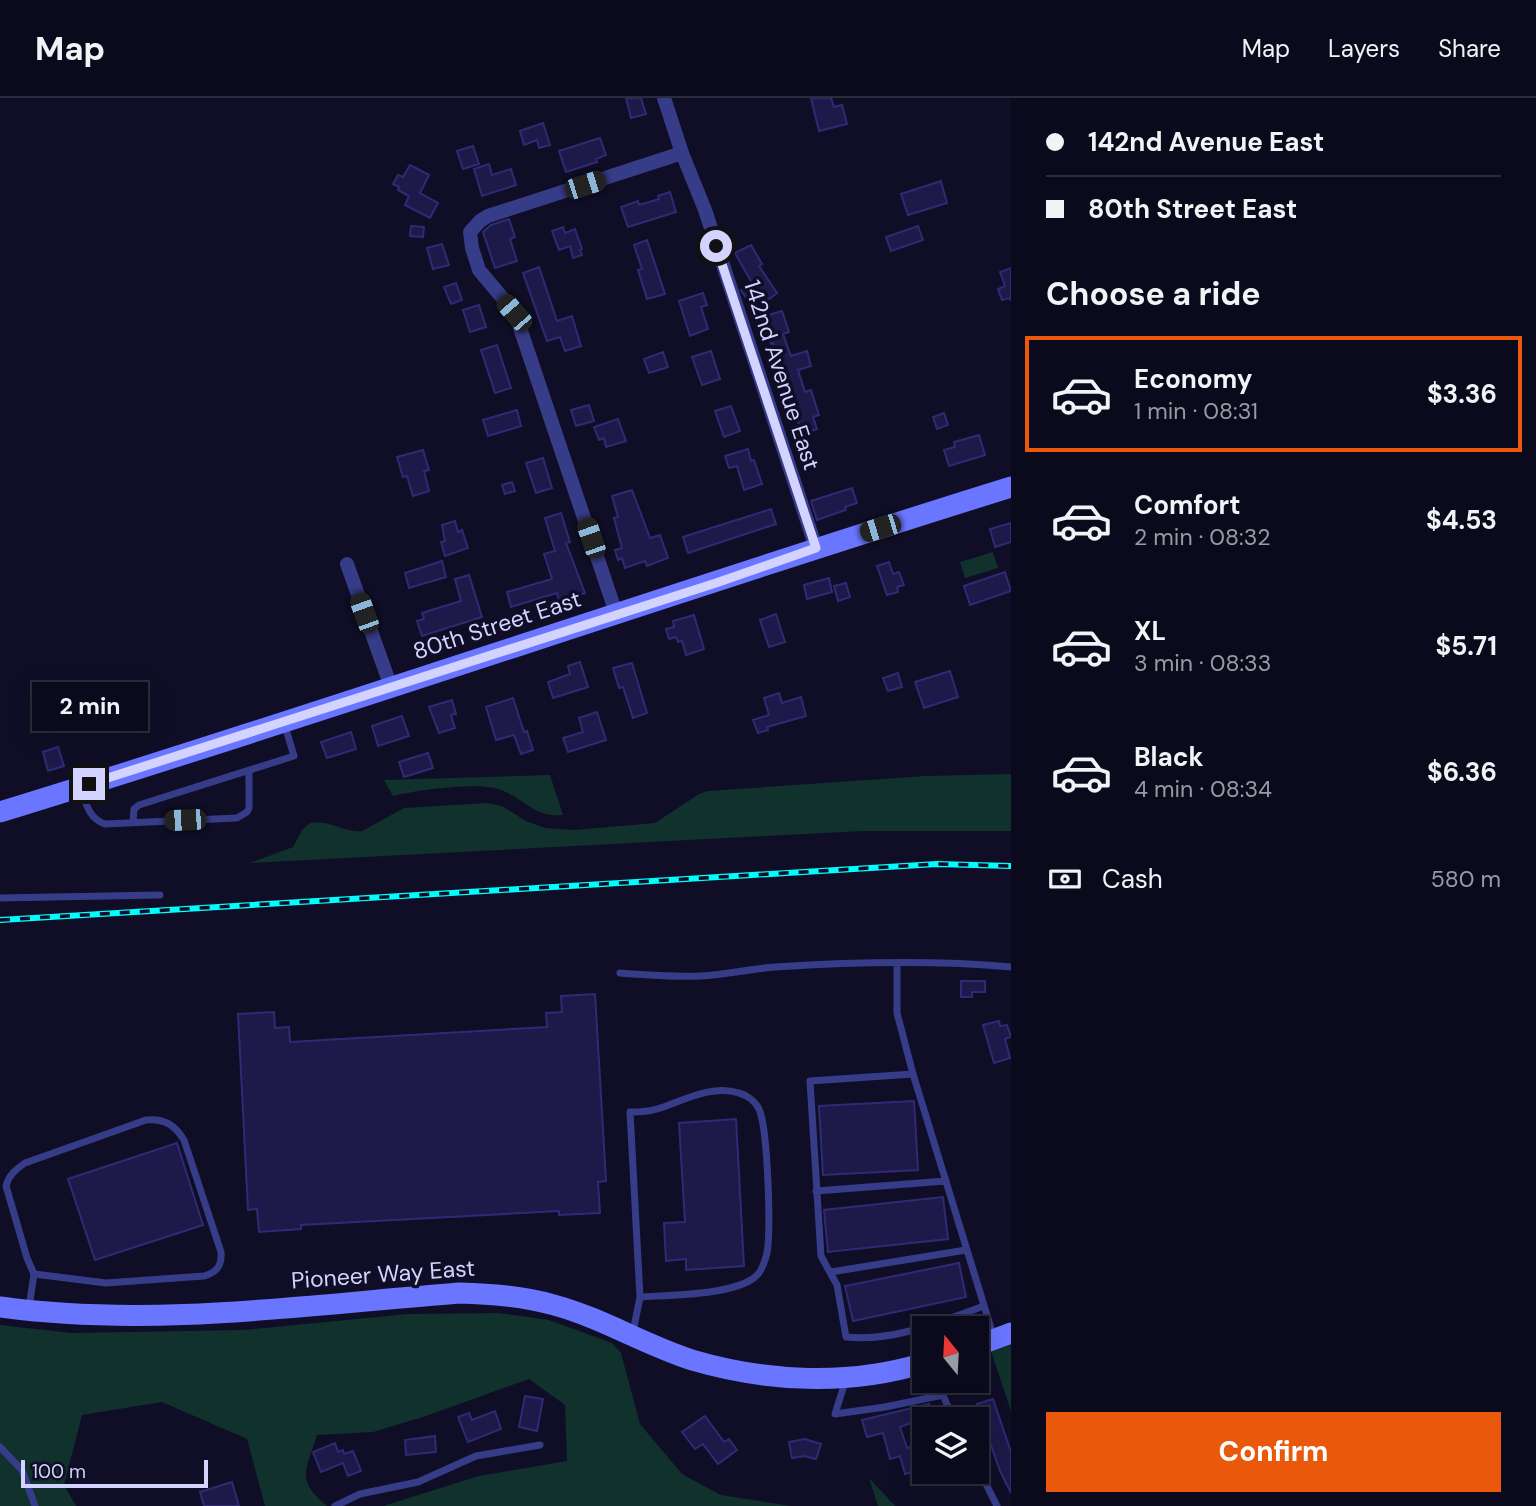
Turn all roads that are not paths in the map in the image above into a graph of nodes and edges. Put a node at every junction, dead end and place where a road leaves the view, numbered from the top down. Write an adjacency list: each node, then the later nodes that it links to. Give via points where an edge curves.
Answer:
1 (664, 98): 2 (street, 142nd Avenue East)
2 (682, 153): 4 (street, 142nd Avenue East); 6 (street, via 488,216 470,236 480,270 514,313)
3 (1011, 487): 4 (street, 80th Street East)
4 (816, 548): 6 (street, 80th Street East)
5 (347, 564): 7 (street)
6 (616, 613): 7 (street, 80th Street East)
7 (391, 687): 8 (street, 80th Street East)
8 (284, 722): 9 (lane, via 294,756); 10 (street, 80th Street East)
9 (249, 770): 12 (lane, via 139,805); 12 (lane, via 248,808 242,816)
10 (80, 787): 11 (street, 80th Street East); 12 (lane, via 94,819 105,824)
11 (0, 811)
12 (133, 822)
13 (160, 895): 14 (lane)
14 (0, 898)
15 (897, 965): 16 (lane); 17 (lane, via 755,968 703,976); 18 (lane, via 897,1013)
16 (1011, 967)
17 (620, 972)
18 (913, 1074): 19 (lane); 20 (lane, via 810,1082)
19 (946, 1181): 20 (lane); 21 (lane)
20 (816, 1191): 22 (lane, via 821,1256)
21 (967, 1250): 22 (lane); 25 (lane)
22 (831, 1272): 25 (lane, via 846,1336 906,1332)
23 (34, 1274): 23 (lane, via 106,1283 204,1276 217,1270 221,1252 178,1130 158,1119 146,1120 15,1169 6,1186); 27 (lane)
24 (640, 1297): 24 (lane, via 630,1112 654,1110 719,1090 740,1093 759,1108 763,1124 768,1211 763,1266 755,1277 736,1286); 28 (lane)
25 (984, 1306): 29 (lane)
26 (0, 1307): 27 (street, Pioneer Way East)
27 (28, 1311): 28 (street, Pioneer Way East, via 131,1317 458,1293 499,1294 554,1305)
28 (632, 1336): 31 (street, Pioneer Way East, via 693,1360 735,1370 792,1378)
29 (994, 1339)
30 (912, 1366): 31 (street, Pioneer Way East)
31 (846, 1377): 32 (lane, via 835,1414)
32 (943, 1395): 33 (lane)
33 (948, 1407)
34 (540, 1445): 38 (lane, via 476,1456 418,1482 360,1494)
35 (0, 1447): 37 (lane, via 22,1470)
36 (986, 1484): 39 (lane)
37 (35, 1506)
38 (335, 1506)
39 (998, 1506)

